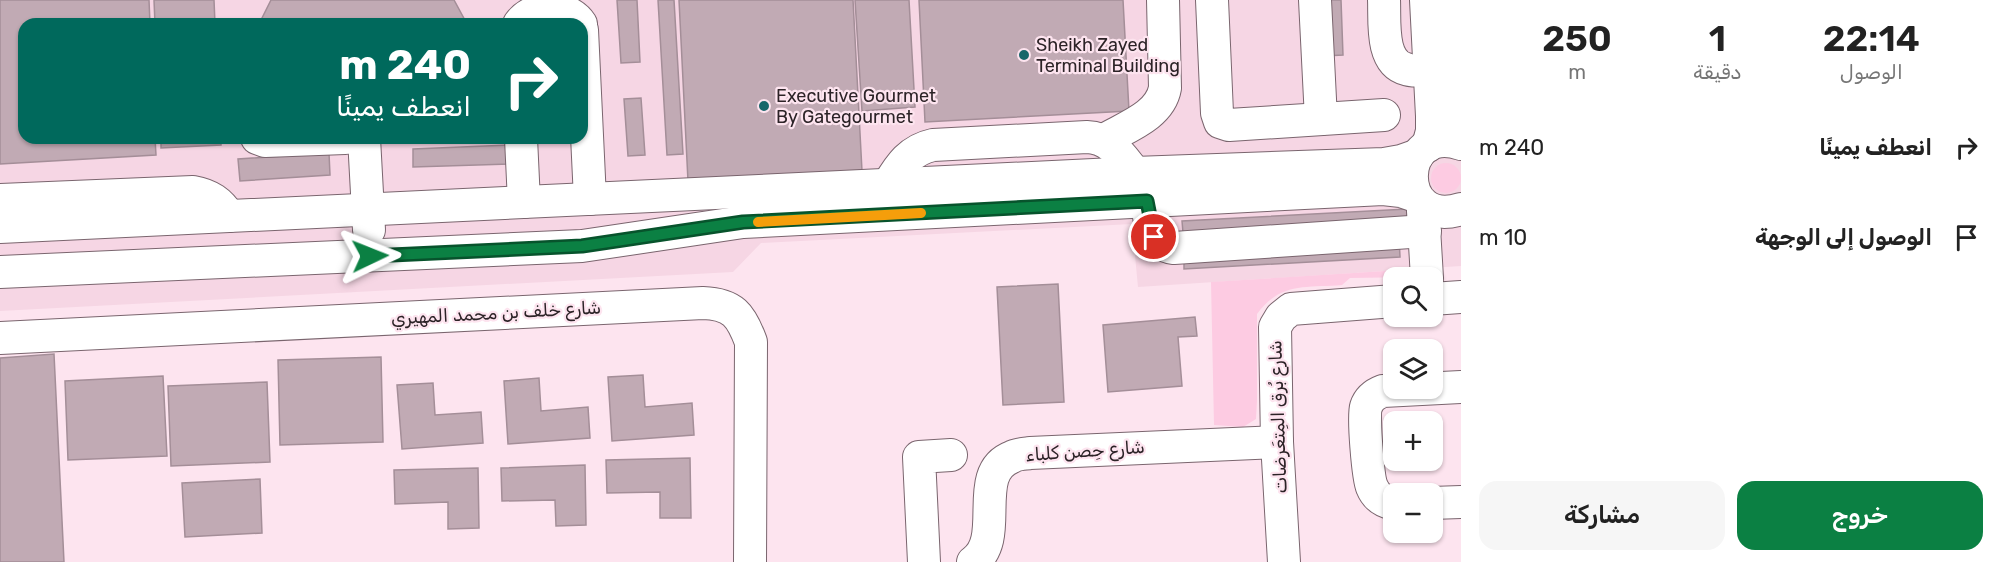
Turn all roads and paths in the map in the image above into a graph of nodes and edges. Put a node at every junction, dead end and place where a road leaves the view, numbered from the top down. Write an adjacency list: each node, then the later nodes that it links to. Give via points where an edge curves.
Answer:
1 (1212, 0): 9 (street)
2 (1315, 0): 13 (street)
3 (1384, 0): 10 (street, via 1391,58 1402,68)
4 (1426, 0): 10 (street)
5 (1453, 0): 14 (street)
6 (1163, 11): 9 (street, via 1201,33); 15 (street, via 1164,96 1155,109)
7 (523, 18): 8 (street, via 533,11 545,10 569,12)
8 (577, 18)
9 (1214, 46): 13 (street, via 1220,122 1229,125)
10 (1430, 70): 19 (street, via 1432,123)
11 (588, 108): 24 (street)
12 (1384, 115): 13 (street)
13 (1306, 120): 20 (street); 21 (street)
14 (1461, 131)
15 (1104, 140): 22 (street, via 1087,137 933,145 905,159); 23 (street)
16 (364, 144): 29 (street)
17 (521, 144): 27 (street)
18 (1461, 144): 19 (street, via 1448,141)
19 (1423, 150): 20 (street, via 1392,163); 25 (street, via 1411,171)
20 (1319, 166): 21 (street)
21 (1283, 168): 23 (street)
22 (888, 185): 23 (street); 24 (street)
23 (1141, 187): 25 (street, via 1383,189 1401,191); 32 (street, via 1154,237 1166,247); 33 (street, via 743,222)
24 (595, 199): 27 (street); 33 (street)
25 (1418, 199): 28 (street, via 1440,212); 32 (street)
26 (0, 200): 30 (street, via 193,192 213,198)
27 (524, 202): 29 (street)
28 (1461, 209)
29 (368, 210): 30 (street); 34 (street)
30 (229, 216): 31 (street)
31 (0, 227)
32 (1425, 231): 35 (street)
33 (601, 244): 34 (street)
34 (370, 256): 36 (street)
35 (1427, 267)
36 (0, 272)
37 (1461, 297): 38 (street)
38 (1443, 298)
39 (1383, 303): 42 (street, شارع بُرق المِتعَرضات, via 1291,309 1281,317 1275,327)
40 (0, 338): 47 (street, شارع خلف بن محمد المهيري, via 717,303 732,309 744,323 751,342)
41 (1461, 387): 44 (street, via 1383,391 1367,403 1370,480)
42 (1277, 442): 49 (street, شارع حِصن كلباء, via 1010,457 996,470 990,485 987,542); 50 (street, شارع بُرق المِتعَرضات)
43 (951, 455): 48 (street, via 918,457)
44 (1383, 500)
45 (1461, 502): 46 (street)
46 (1443, 503)
47 (750, 562)
48 (924, 562)
49 (973, 562)
50 (1284, 562)

